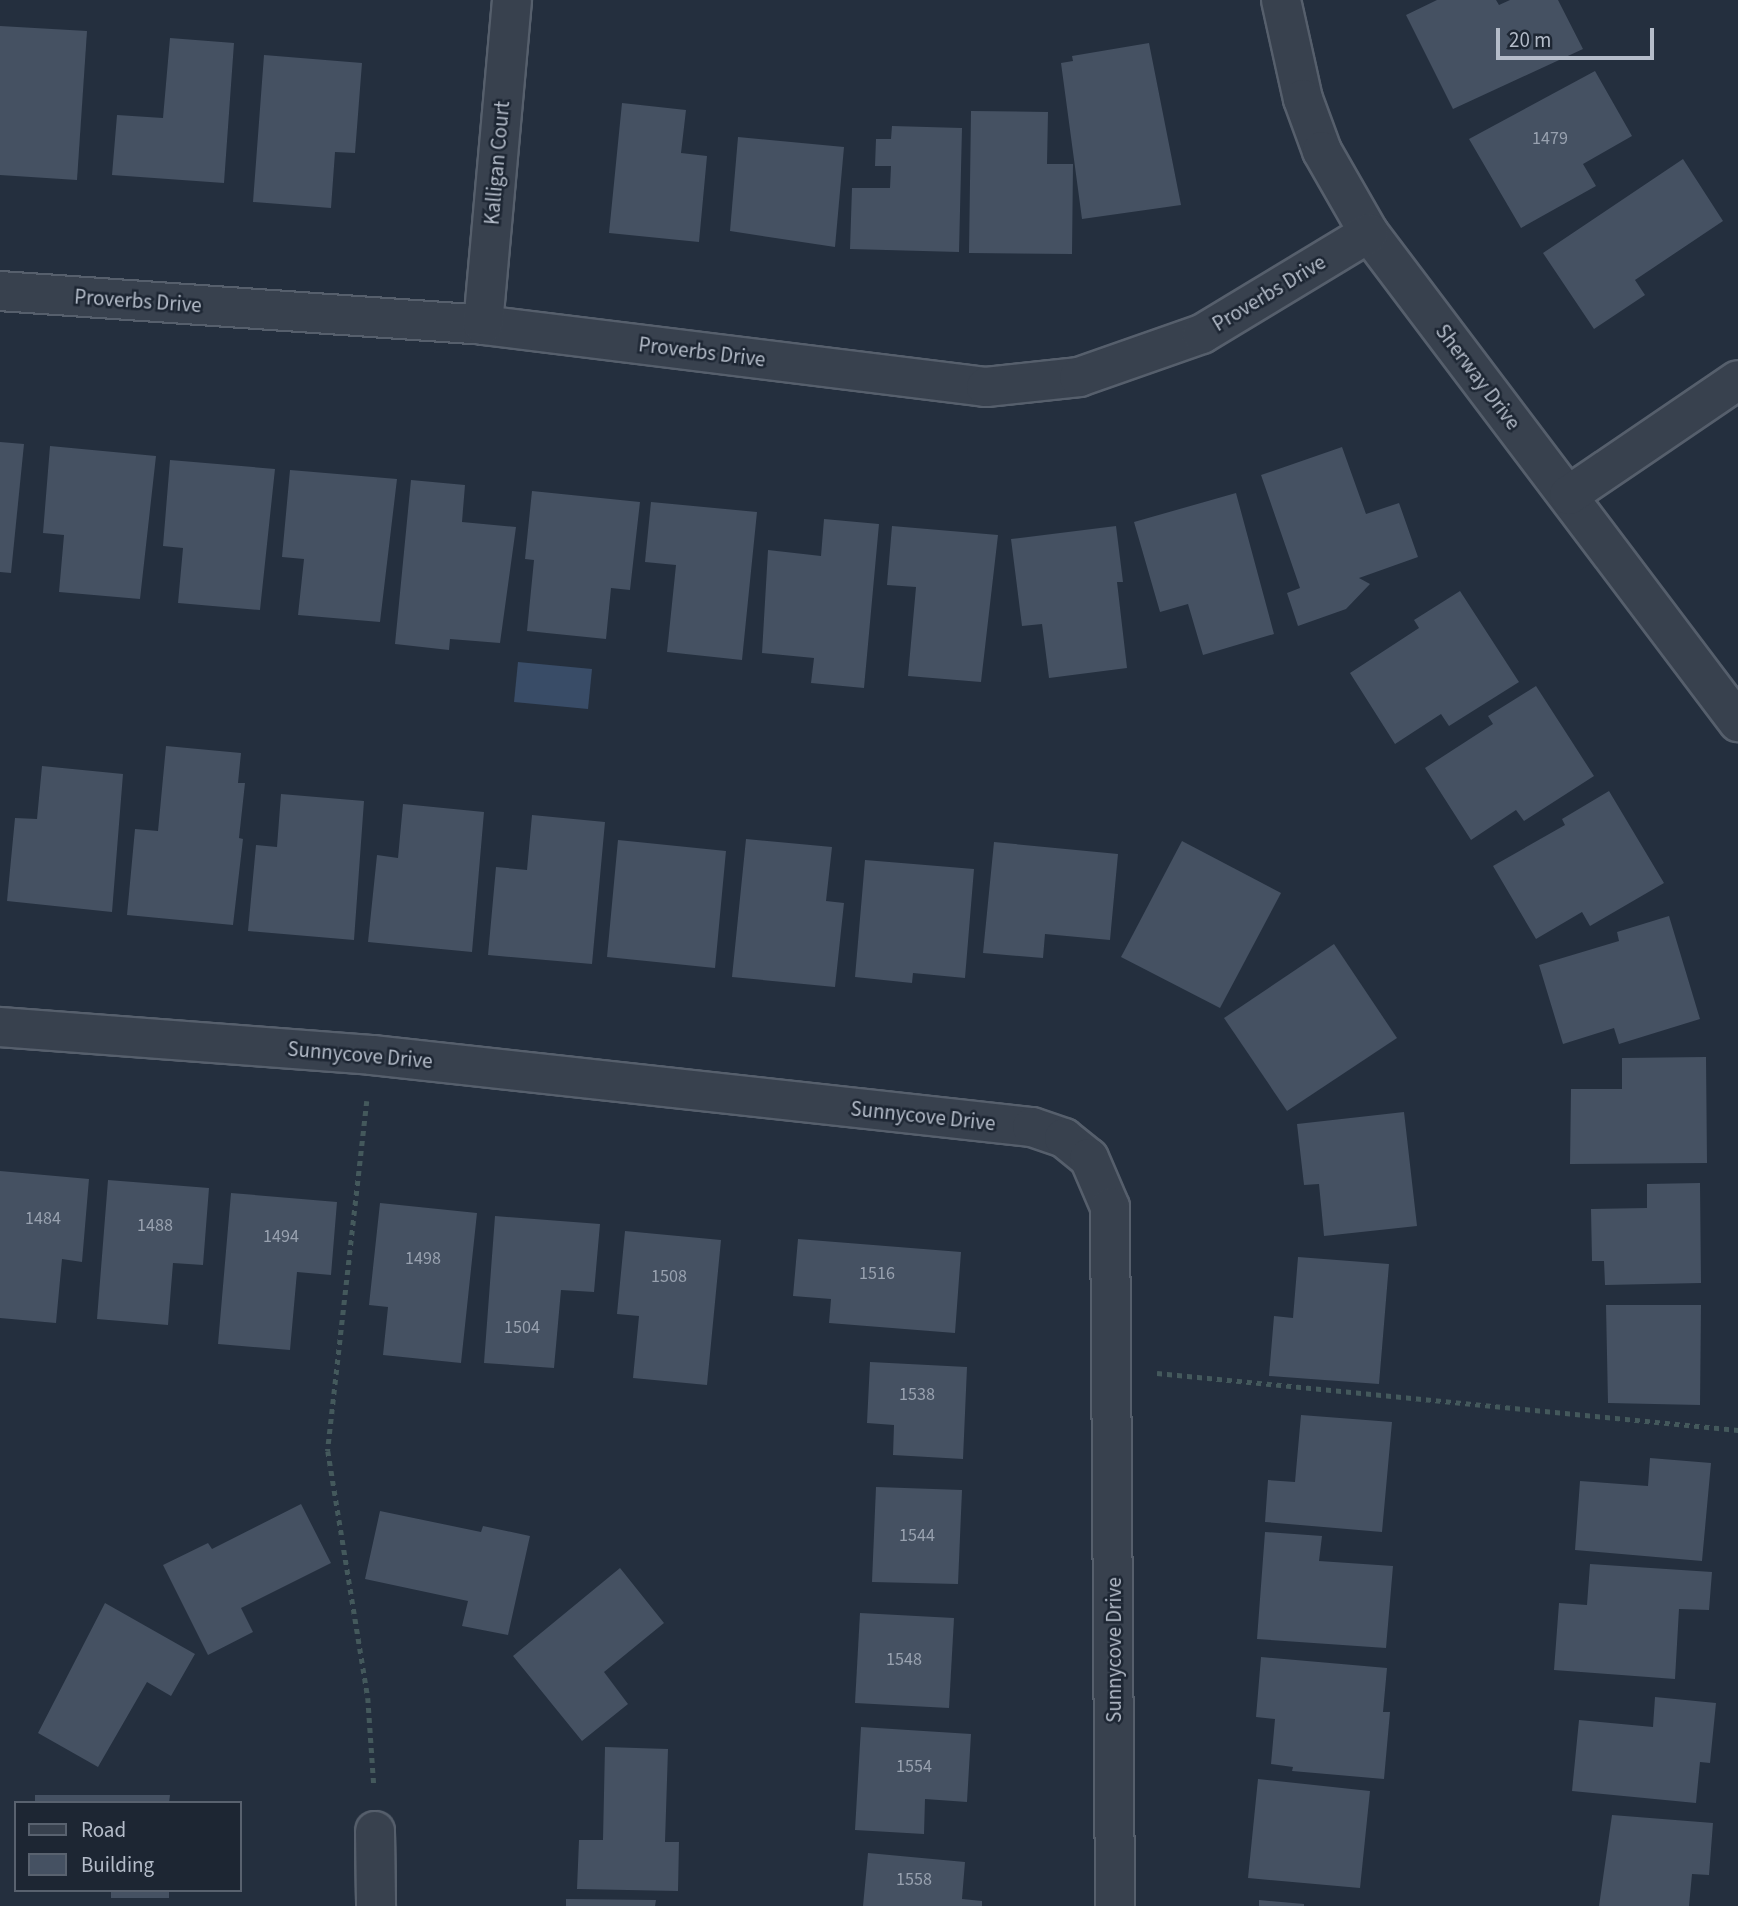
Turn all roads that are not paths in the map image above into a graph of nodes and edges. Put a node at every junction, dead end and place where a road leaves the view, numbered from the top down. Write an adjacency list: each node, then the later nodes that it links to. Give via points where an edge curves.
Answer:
1 (512, 0): 5 (street, Kalligan Court)
2 (1281, 0): 3 (street, Sherway Drive, via 1303,99 1322,151)
3 (1369, 233): 5 (street, Proverbs Drive, via 1202,334 1066,379 986,387); 7 (street, Sherway Drive)
4 (0, 291): 5 (street, Proverbs Drive)
5 (483, 325)
6 (1738, 380): 7 (street)
7 (1569, 495): 8 (street, Sherway Drive)
8 (1738, 722)
9 (0, 1027): 12 (street, Sunnycove Drive, via 372,1055 1032,1128 1064,1138 1089,1158 1110,1207)
10 (375, 1830): 11 (street)
11 (376, 1906)
12 (1115, 1906)

